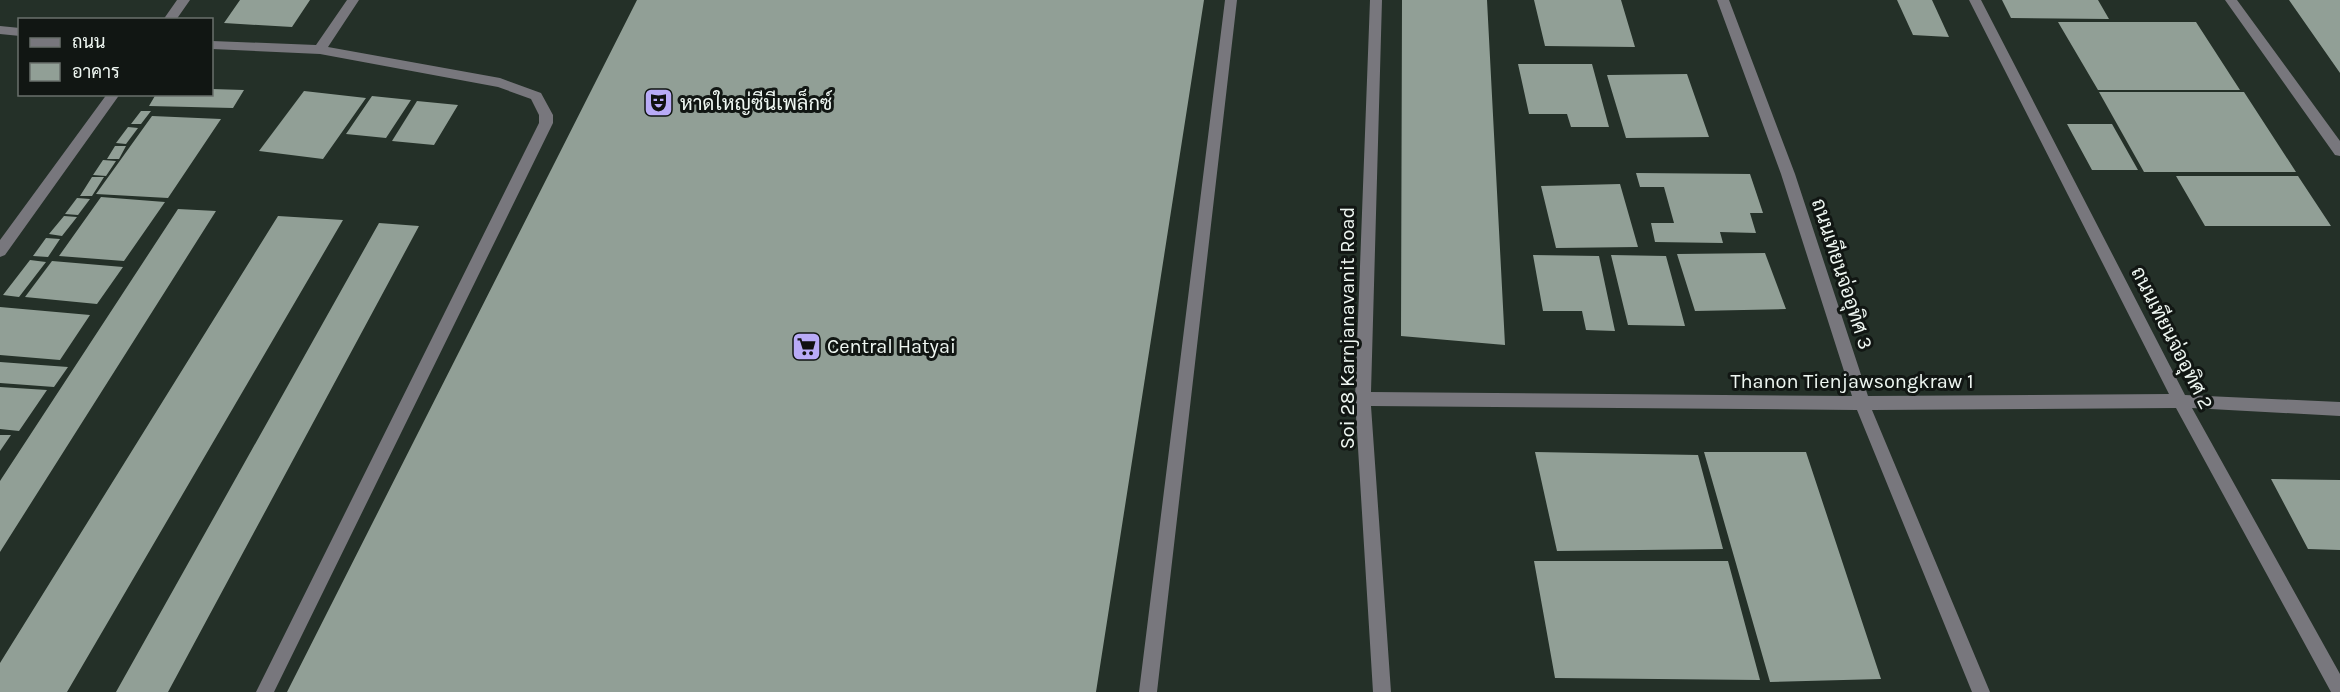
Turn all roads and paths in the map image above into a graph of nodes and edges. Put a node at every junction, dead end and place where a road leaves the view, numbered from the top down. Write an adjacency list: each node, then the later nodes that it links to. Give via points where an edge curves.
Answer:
1 (184, 0): 8 (street)
2 (353, 0): 12 (street)
3 (1231, 0): 22 (street)
4 (1376, 0): 16 (street, Soi 28 Karnjanavanit Road)
5 (1723, 0): 18 (street, ถนนเทียนจ่ออุทิศ 3, via 1788,174)
6 (1975, 0): 17 (street, ถนนเทียนจ่ออุทิศ 2)
7 (2230, 0): 14 (street)
8 (170, 18)
9 (0, 30): 10 (street)
10 (18, 32)
11 (213, 45): 12 (street)
12 (320, 50): 21 (street, via 500,83 536,96 546,123)
13 (113, 96): 15 (street)
14 (2340, 151)
15 (0, 251)
16 (1364, 399): 18 (street, Thanon Tienjawsongkraw 1); 23 (street, Soi 28 Karnjanavanit Road)
17 (2180, 401): 18 (street, Thanon Tienjawsongkraw 1); 19 (street, Thanon Tienjawsongkraw 1); 20 (street, ถนนเทียนจ่ออุทิศ 2)
18 (1862, 403): 24 (street, ถนนเทียนจ่ออุทิศ 3)
19 (2340, 409)
20 (2340, 691)
21 (266, 692)
22 (1148, 692)
23 (1382, 692)
24 (1981, 692)

